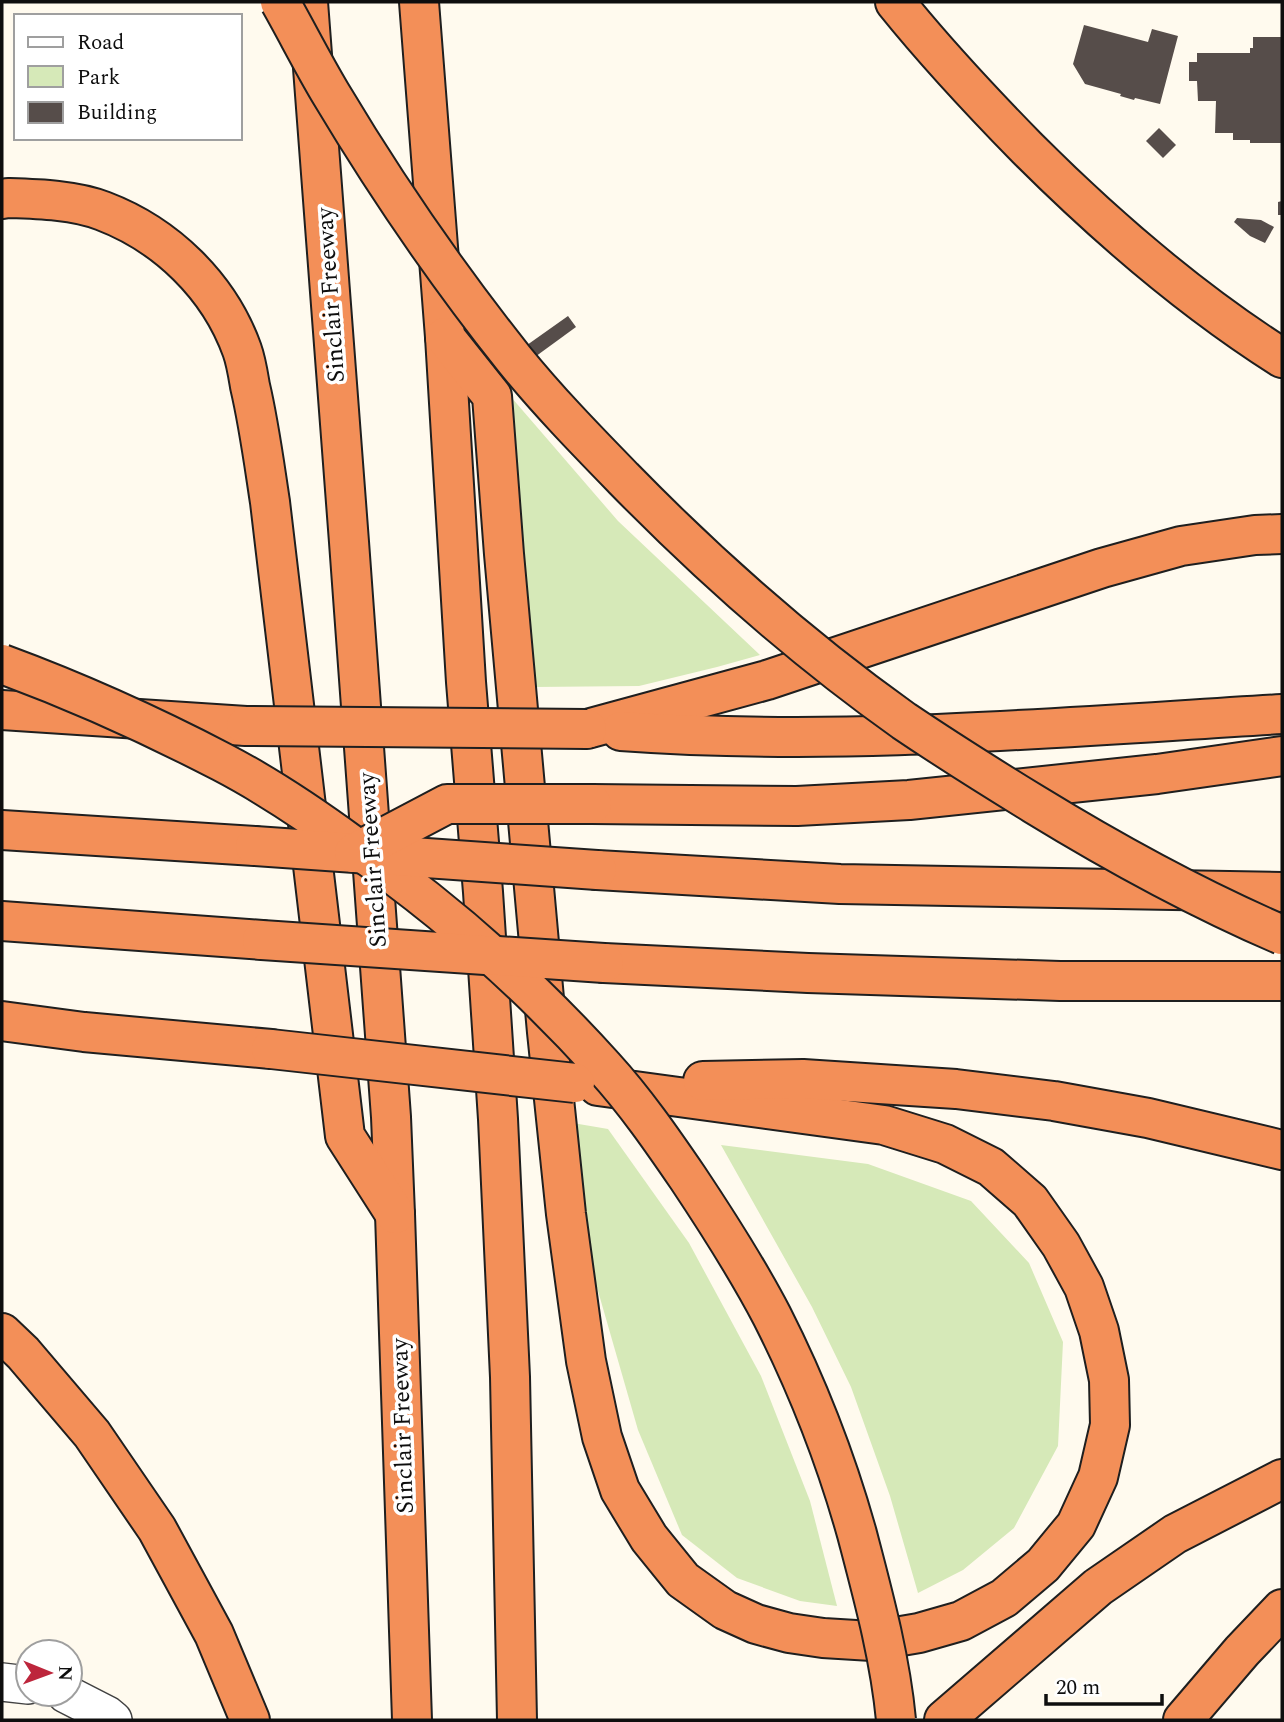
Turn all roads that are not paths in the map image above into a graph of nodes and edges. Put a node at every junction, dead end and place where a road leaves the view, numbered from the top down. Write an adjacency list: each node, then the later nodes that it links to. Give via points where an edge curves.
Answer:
1 (280, 2): 18 (highway, bridge, via 392,191 517,362 658,514 734,585 903,720 990,777 1084,835)
2 (308, 2): 23 (highway, Sinclair Freeway)
3 (419, 2): 6 (highway)
4 (895, 2): 7 (highway, via 992,112 1062,182 1201,303)
5 (2, 199): 23 (highway, via 55,200 102,210 147,232 187,264 220,303 243,350 274,528 345,1136)
6 (445, 337): 21 (highway, via 492,396 566,1214 586,1361 602,1437 620,1490 649,1538 683,1580 725,1610 789,1633 872,1640 919,1633 961,1621 1004,1598 1043,1565 1076,1525 1098,1478 1110,1425 1109,1380 1084,1287 1030,1201 991,1167 945,1144 884,1125); 31 (highway, via 499,1146 510,1377)
7 (1282, 358)
8 (1282, 534): 12 (highway, via 1181,546 1089,572 767,680)
9 (2, 664): 32 (highway, bridge, via 132,717 226,764 306,812 394,873 474,938 607,1070 660,1136 724,1231 772,1316 816,1411 848,1502 872,1592)
10 (2, 710): 12 (highway, bridge, via 246,726)
11 (1282, 714): 12 (highway, via 817,737)
12 (587, 729)
13 (1282, 756): 15 (highway, bridge, via 909,800 797,806 447,804)
14 (2, 830): 15 (highway, bridge)
15 (353, 853): 16 (highway, bridge, via 840,884)
16 (1282, 892)
17 (2, 921): 19 (highway, bridge, via 821,974)
18 (1282, 935)
19 (1282, 981)
20 (2, 1021): 21 (highway, bridge)
21 (575, 1083): 22 (highway, via 803,1079 957,1089 1148,1118)
22 (1282, 1150)
23 (395, 1214): 30 (highway, Sinclair Freeway)
24 (2, 1333): 29 (highway, via 92,1434 157,1529 214,1634)
25 (1282, 1479): 33 (highway, via 1175,1534 1098,1587)
26 (1282, 1609): 34 (highway)
27 (84, 1703): 28 (street)
28 (113, 1720)
29 (250, 1720)
30 (412, 1720)
31 (516, 1720)
32 (896, 1720)
33 (944, 1720)
34 (1183, 1720)

